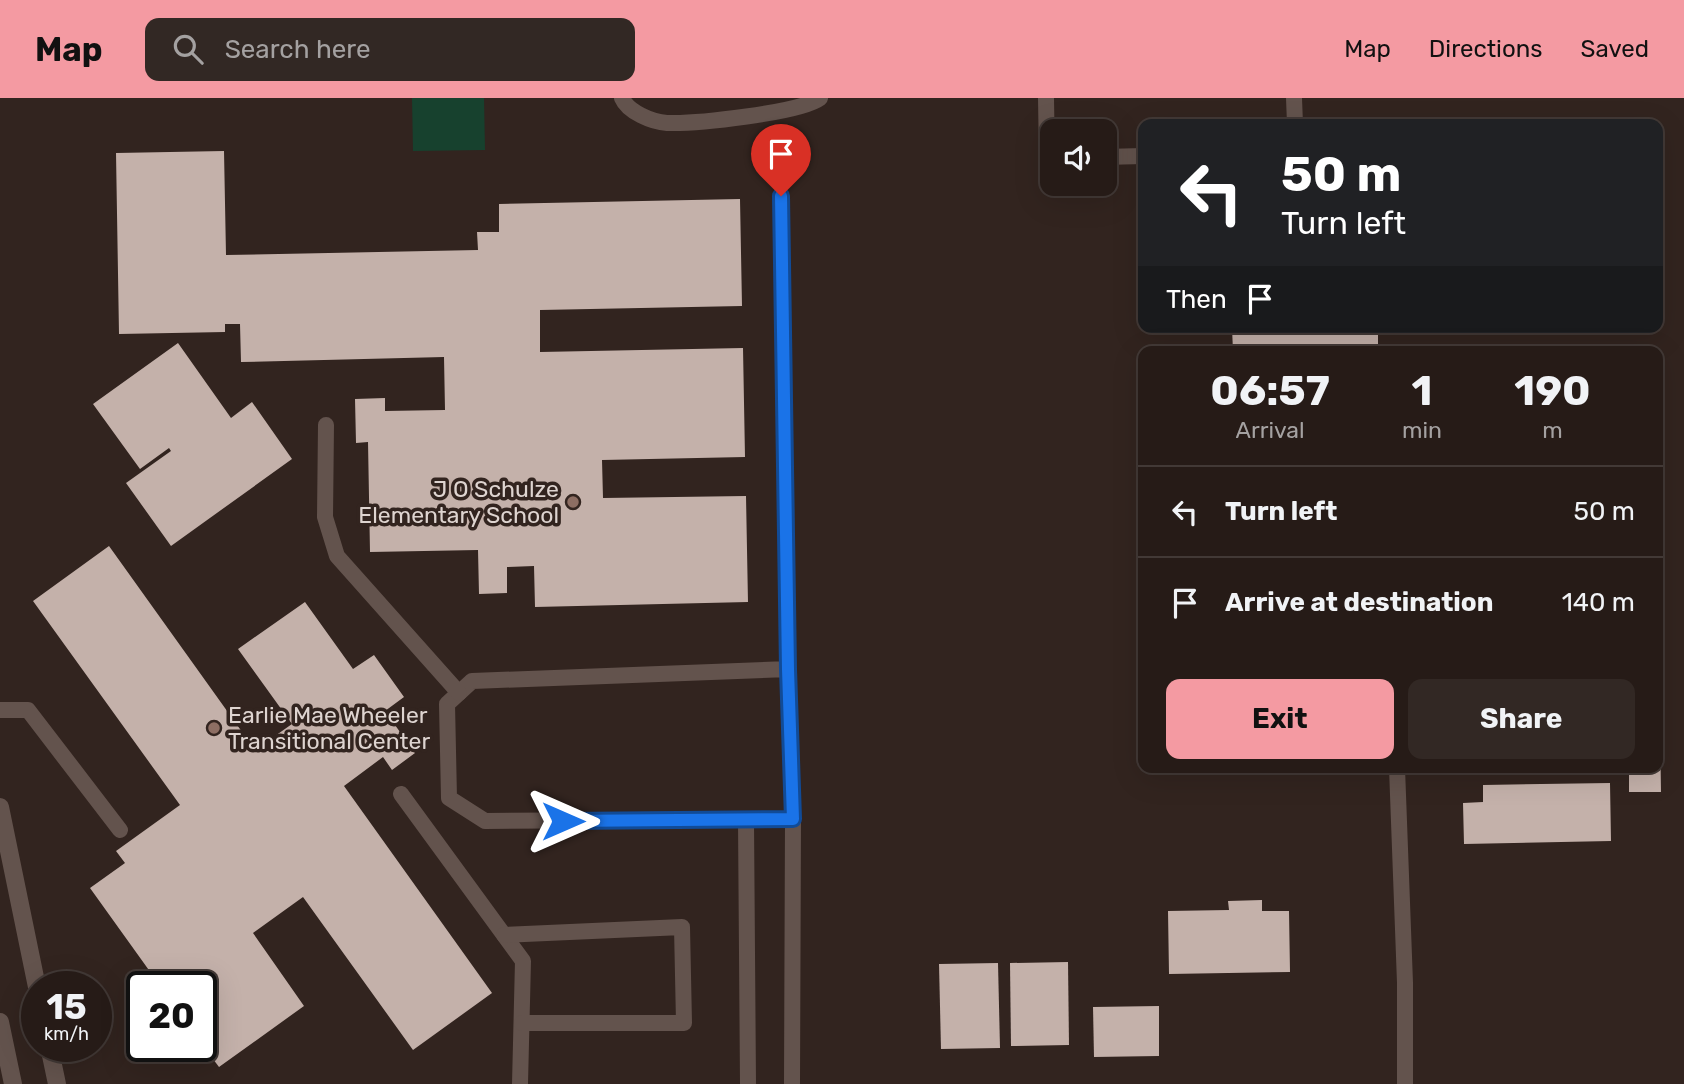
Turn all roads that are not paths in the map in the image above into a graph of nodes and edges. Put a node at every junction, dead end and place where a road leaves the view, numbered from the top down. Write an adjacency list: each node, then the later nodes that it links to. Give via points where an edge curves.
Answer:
1 (622, 98): 2 (lane, via 644,117 666,123 779,113)
2 (820, 98)
3 (1046, 98): 5 (lane)
4 (1294, 98): 6 (lane)
5 (1046, 119)
6 (1295, 119)
7 (1138, 156): 8 (lane)
8 (1117, 157)
9 (781, 196): 11 (lane)
10 (326, 425): 12 (lane, via 325,517 337,556)
11 (788, 669): 12 (lane, via 472,681); 17 (lane)
12 (459, 693): 18 (lane, via 447,704 449,798 485,821)
13 (0, 710): 19 (lane, via 29,710)
14 (1397, 773): 30 (lane)
15 (401, 794): 20 (lane)
16 (0, 807): 21 (main road)
17 (793, 819): 18 (lane); 29 (lane)
18 (746, 821): 28 (lane)
19 (120, 830)
20 (504, 935): 23 (lane, via 523,961); 23 (lane, via 682,927 684,1023)
21 (34, 971)
22 (0, 1022): 25 (main road)
23 (522, 1023): 27 (lane)
24 (52, 1062): 26 (main road)
25 (13, 1084)
26 (57, 1084)
27 (520, 1084)
28 (748, 1084)
29 (792, 1084)
30 (1405, 1084)

